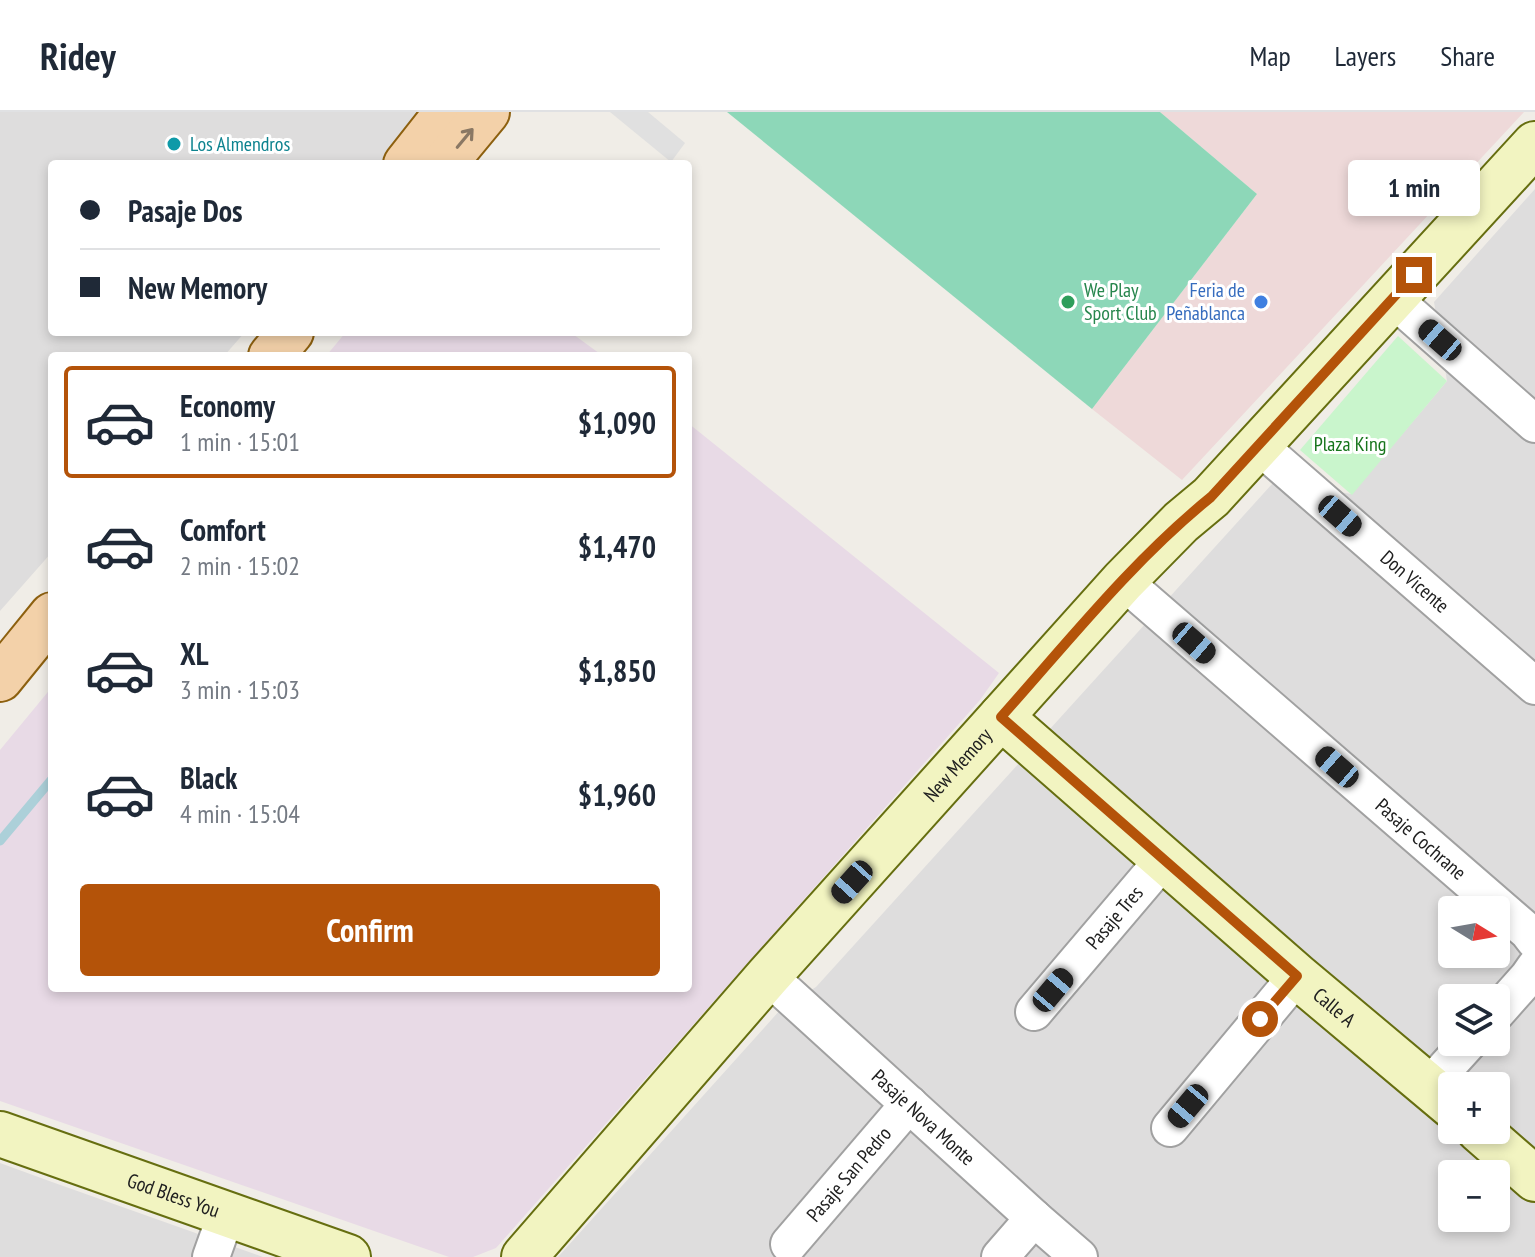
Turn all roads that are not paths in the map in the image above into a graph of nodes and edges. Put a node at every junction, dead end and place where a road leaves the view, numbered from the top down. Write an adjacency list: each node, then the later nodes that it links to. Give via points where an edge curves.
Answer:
1 (447, 112): 4 (main road)
2 (487, 112): 5 (main road, one-way to 2)
3 (1535, 144): 6 (street, New Memory)
4 (409, 160)
5 (447, 160)
6 (1392, 298): 9 (street); 10 (street, New Memory)
7 (288, 336): 8 (main road)
8 (274, 352)
9 (1535, 424)
10 (1258, 445): 11 (street, New Memory); 14 (street, Don Vicente)
11 (1123, 581): 15 (street, New Memory); 17 (street, Pasaje Cochrane)
12 (48, 620): 13 (main road)
13 (0, 679)
14 (1535, 686)
15 (1001, 717): 16 (street, Calle A); 19 (street, New Memory)
16 (1164, 859): 20 (street, Calle A); 22 (street, Pasaje Tres)
17 (1535, 941)
18 (1535, 967): 21 (street)
19 (768, 976): 24 (street, Pasaje Nova Monte); 34 (street, New Memory)
20 (1297, 976): 23 (street, Calle A); 25 (street)
21 (1510, 997)
22 (1034, 1012)
23 (1438, 1094)
24 (909, 1104): 30 (street, Pasaje Nova Monte); 31 (street, Pasaje San Pedro)
25 (1170, 1128)
26 (0, 1134): 29 (street, God Bless You)
27 (1495, 1144): 28 (street)
28 (1535, 1179)
29 (226, 1215): 32 (street); 33 (street, God Bless You)
30 (1034, 1218): 35 (street); 36 (street, Pasaje Nova Monte)
31 (789, 1244)
32 (211, 1257)
33 (348, 1257)
34 (524, 1257)
35 (1000, 1257)
36 (1079, 1257)

